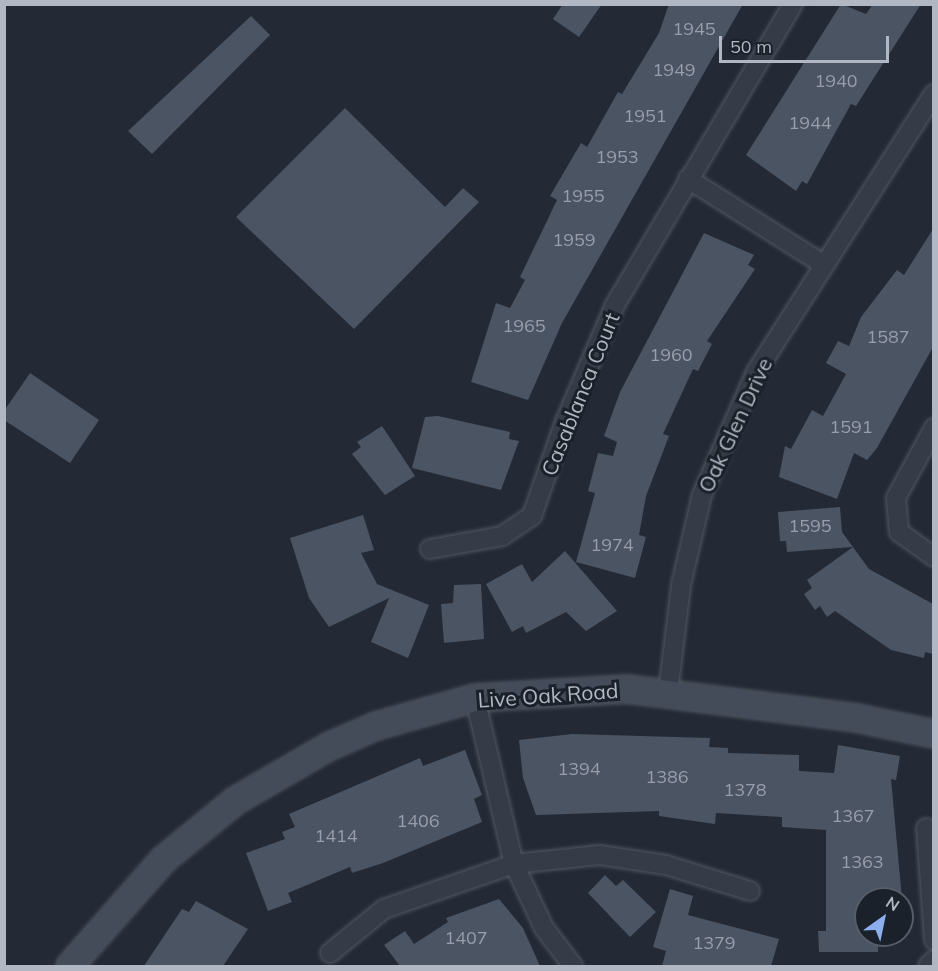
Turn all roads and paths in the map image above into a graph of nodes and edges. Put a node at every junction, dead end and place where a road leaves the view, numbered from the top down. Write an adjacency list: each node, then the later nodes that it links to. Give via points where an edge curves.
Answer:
1 (793, 4): 3 (street, Casablanca Court)
2 (933, 94): 4 (street, Oak Glen Drive)
3 (688, 179): 4 (street); 6 (street, Casablanca Court, via 615,305 564,424 532,516 502,536)
4 (823, 264): 8 (street, Oak Glen Drive, via 756,372 702,495 681,585)
5 (933, 428): 7 (street, via 896,498 899,532)
6 (430, 549)
7 (933, 557)
8 (668, 693): 9 (street, Live Oak Road, via 627,689); 10 (street, Live Oak Road)
9 (475, 698): 12 (street); 17 (street, Live Oak Road, via 347,738 235,801 163,860)
10 (933, 734)
11 (926, 828): 14 (street)
12 (514, 864): 13 (street, via 600,855 666,865); 15 (street, via 384,909); 18 (street, via 544,928)
13 (750, 891)
14 (933, 940)
15 (330, 953)
16 (933, 960): 19 (street)
17 (70, 966)
18 (573, 966)
19 (928, 966)

